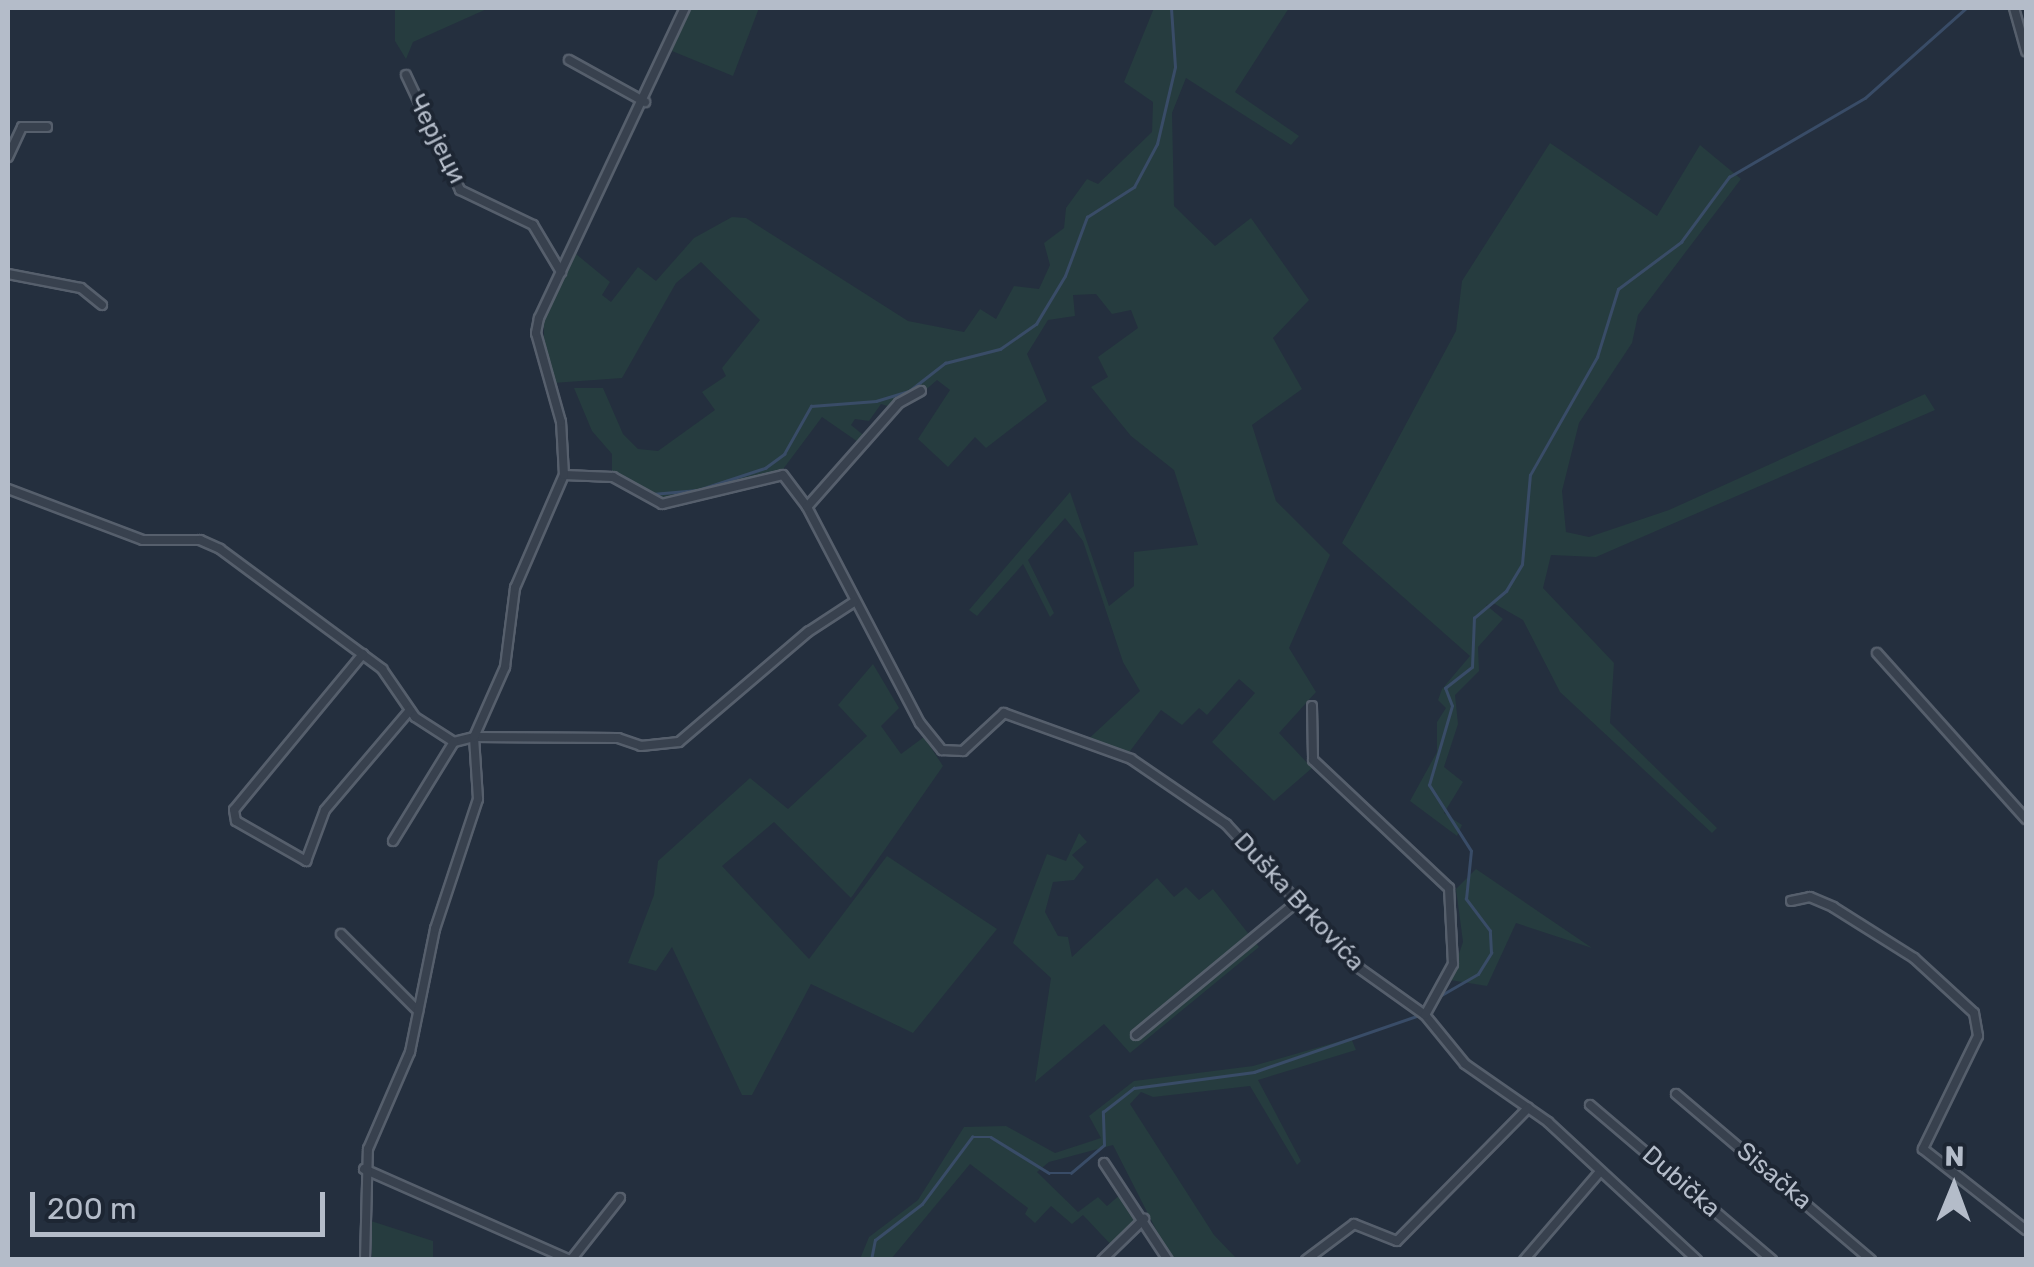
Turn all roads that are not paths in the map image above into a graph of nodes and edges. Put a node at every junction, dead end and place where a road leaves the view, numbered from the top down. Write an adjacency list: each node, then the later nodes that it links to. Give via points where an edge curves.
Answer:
1 (685, 8): 6 (street)
2 (2014, 8): 3 (street)
3 (2026, 51)
4 (569, 60): 6 (street)
5 (406, 75): 9 (street, Черјеци, via 460,190 533,225)
6 (645, 102): 9 (street)
7 (47, 128): 8 (street, via 22,127)
8 (8, 157)
9 (561, 272): 13 (street, via 536,333)
10 (8, 274): 11 (street, via 81,288)
11 (102, 305)
12 (922, 392): 15 (street, via 899,404)
13 (564, 475): 15 (street, Duška Brkovića, via 613,478 662,504 782,475); 21 (street, via 516,588 505,667)
14 (8, 489): 18 (street, via 143,540 200,540)
15 (807, 507): 16 (street, Duška Brkovića)
16 (854, 602): 21 (street, via 808,632 679,742); 25 (street, Duška Brkovića, via 920,724 946,753 962,751 998,713 1115,751 1226,824)
17 (1877, 653): 23 (street)
18 (363, 654): 20 (street); 20 (street, via 234,810 236,821 306,860 325,810)
19 (1312, 706): 29 (street, via 1313,760 1449,888 1454,964)
20 (410, 710): 22 (street)
21 (474, 737): 22 (street); 28 (street, via 478,799 436,929)
22 (454, 742): 24 (street)
23 (2026, 819)
24 (393, 841)
25 (1298, 901): 29 (street, Duška Brkovića, via 1359,968); 30 (street)
26 (1791, 901): 39 (street, via 1810,897 1833,907 1914,958 1974,1013 1978,1036 1923,1149)
27 (341, 934): 28 (street)
28 (418, 1011): 35 (street, via 410,1052 379,1115)
29 (1425, 1015): 33 (street, Duška Brkovića, via 1465,1064)
30 (1136, 1035)
31 (1676, 1094): 48 (street, Sisačka)
32 (1590, 1105): 47 (street, Dubička)
33 (1528, 1108): 36 (street, Duška Brkovića); 44 (street, via 1398,1240 1386,1242 1354,1224)
34 (1104, 1163): 38 (street)
35 (364, 1169): 40 (street); 41 (street)
36 (1598, 1174): 45 (street); 46 (street, Duška Brkovića)
37 (620, 1198): 41 (street)
38 (1144, 1219): 42 (street); 43 (street)
39 (2026, 1230)
40 (365, 1260)
41 (571, 1260)
42 (1102, 1260)
43 (1168, 1260)
44 (1306, 1260)
45 (1524, 1260)
46 (1697, 1260)
47 (1772, 1260)
48 (1871, 1260)

